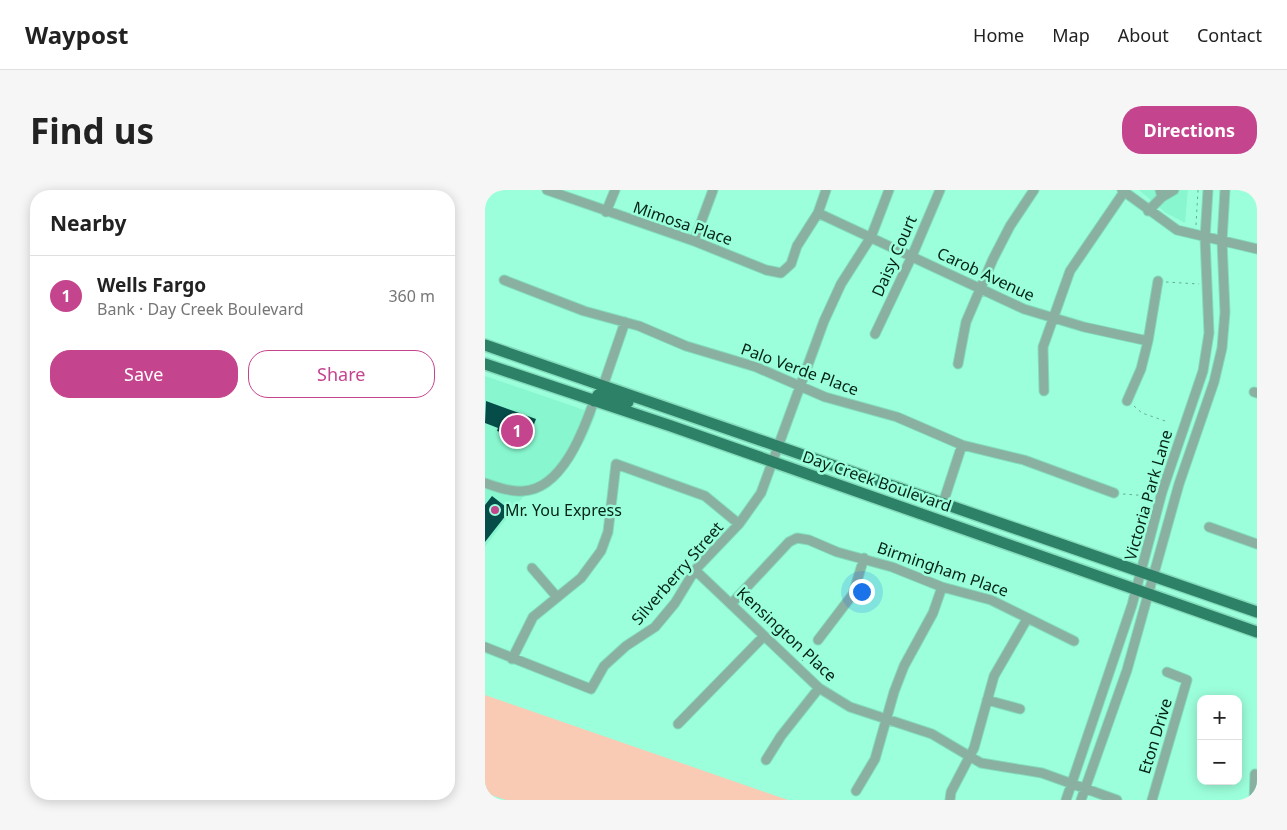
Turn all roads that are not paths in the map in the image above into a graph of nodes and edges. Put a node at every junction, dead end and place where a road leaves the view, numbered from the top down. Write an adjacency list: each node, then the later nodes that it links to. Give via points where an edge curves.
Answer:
1 (547, 190): 14 (street, Mimosa Place)
2 (615, 190): 14 (street)
3 (713, 190): 18 (street)
4 (826, 190): 15 (street)
5 (889, 190): 16 (street, Silverberry Street)
6 (940, 190): 21 (street, Daisy Court)
7 (1034, 190): 24 (street, via 1010,226)
8 (1174, 190): 12 (street)
9 (1208, 190): 17 (street, Victoria Park Lane)
10 (1225, 190): 19 (street, Victoria Park Lane)
11 (1123, 191): 13 (street); 25 (street, via 1070,271)
12 (1161, 194): 13 (street)
13 (1148, 211): 17 (street, via 1177,230)
14 (607, 212): 18 (street, Mimosa Place)
15 (818, 213): 16 (street, Carob Avenue); 18 (street, Mimosa Place, via 797,246 791,264 781,273)
16 (871, 237): 21 (street, Carob Avenue); 33 (street, Silverberry Street, via 841,284)
17 (1205, 238): 19 (street); 50 (street, Victoria Park Lane, via 1209,333 1206,356 1162,492)
18 (694, 241)
19 (1222, 241): 20 (street); 51 (street, Victoria Park Lane, via 1225,312 1222,348)
20 (1257, 249)
21 (912, 256): 24 (street, Carob Avenue); 27 (street, Daisy Court)
22 (504, 280): 26 (street, Palo Verde Place, via 585,311)
23 (1158, 281): 28 (street)
24 (981, 289): 25 (street, Carob Avenue, via 1023,309); 31 (street, via 966,322)
25 (1052, 318): 28 (street, Carob Avenue); 34 (street, via 1043,347)
26 (625, 322): 32 (street); 33 (street, Palo Verde Place, via 686,346 756,367)
27 (875, 334)
28 (1148, 341): 36 (street, via 1141,369)
29 (485, 345): 32 (main road, Day Creek Boulevard)
30 (485, 364): 35 (main road, Day Creek Boulevard)
31 (958, 364)
32 (603, 386): 37 (main road, Day Creek Boulevard)
33 (798, 386): 38 (street, Silverberry Street); 39 (street, Palo Verde Place, via 843,403 897,417)
34 (1044, 391)
35 (594, 401): 37 (main road, via 603,394 653,410); 40 (main road, Day Creek Boulevard); 41 (street, via 577,443 557,473 544,484 522,491)
36 (1127, 401)
37 (662, 406): 38 (main road, Day Creek Boulevard)
38 (778, 444): 40 (street, Silverberry Street); 43 (main road, Day Creek Boulevard)
39 (962, 445): 42 (street, Palo Verde Place, via 1024,460); 43 (street)
40 (772, 461): 44 (street, Silverberry Street, via 761,493); 53 (main road, Day Creek Boulevard)
41 (485, 483)
42 (1114, 493)
43 (943, 503): 50 (main road, Day Creek Boulevard)
44 (739, 524): 49 (street, Silverberry Street); 55 (street, via 705,496 616,464 608,532 601,551 581,578)
45 (1209, 527): 46 (street)
46 (1257, 544)
47 (864, 558): 52 (street, Birmingham Place); 56 (street, Birmingham Place, via 797,538 789,542); 61 (street, via 853,594)
48 (532, 568): 55 (street)
49 (695, 570): 56 (street, Kensington Place); 64 (street, Silverberry Street, via 675,603 655,627 626,646 604,666 591,689)
50 (1141, 573): 51 (main road, Day Creek Boulevard); 53 (street, Victoria Park Lane)
51 (1153, 578): 54 (street, Victoria Park Lane); 57 (main road, Day Creek Boulevard)
52 (942, 587): 58 (street, Birmingham Place, via 991,600); 69 (street, via 933,613 904,666)
53 (1137, 590): 54 (main road, Day Creek Boulevard); 74 (street, Victoria Park Lane)
54 (1148, 594): 59 (main road, Day Creek Boulevard); 75 (street, Victoria Park Lane, via 1127,670)
55 (557, 597): 64 (street, via 533,617)
56 (732, 603): 60 (street, Kensington Place)
57 (1257, 612)
58 (1027, 619): 62 (street, Birmingham Place); 67 (street, via 994,676)
59 (1257, 632)
60 (764, 636): 66 (street, Kensington Place); 70 (street)
61 (819, 640)
62 (1074, 641)
63 (485, 647): 64 (street)
64 (512, 660)
65 (1167, 672): 81 (street, Eton Drive, via 1187,680)
66 (819, 688): 69 (street, Kensington Place, via 850,707); 72 (street)
67 (987, 700): 68 (street); 71 (street)
68 (1021, 709)
69 (886, 720): 71 (street, Kensington Place, via 932,734); 76 (street, via 875,758)
70 (677, 724)
71 (970, 756): 74 (street, Kensington Place, via 990,766 1030,770); 77 (street)
72 (766, 760)
73 (1255, 774): 82 (street)
74 (1073, 784): 75 (street, Kensington Place); 78 (street, Victoria Park Lane)
75 (1085, 788): 79 (street, Victoria Park Lane); 80 (street, Kensington Place)
76 (856, 791)
77 (950, 800)
78 (1066, 800)
79 (1081, 800)
80 (1117, 800)
81 (1152, 800)
82 (1254, 800)

